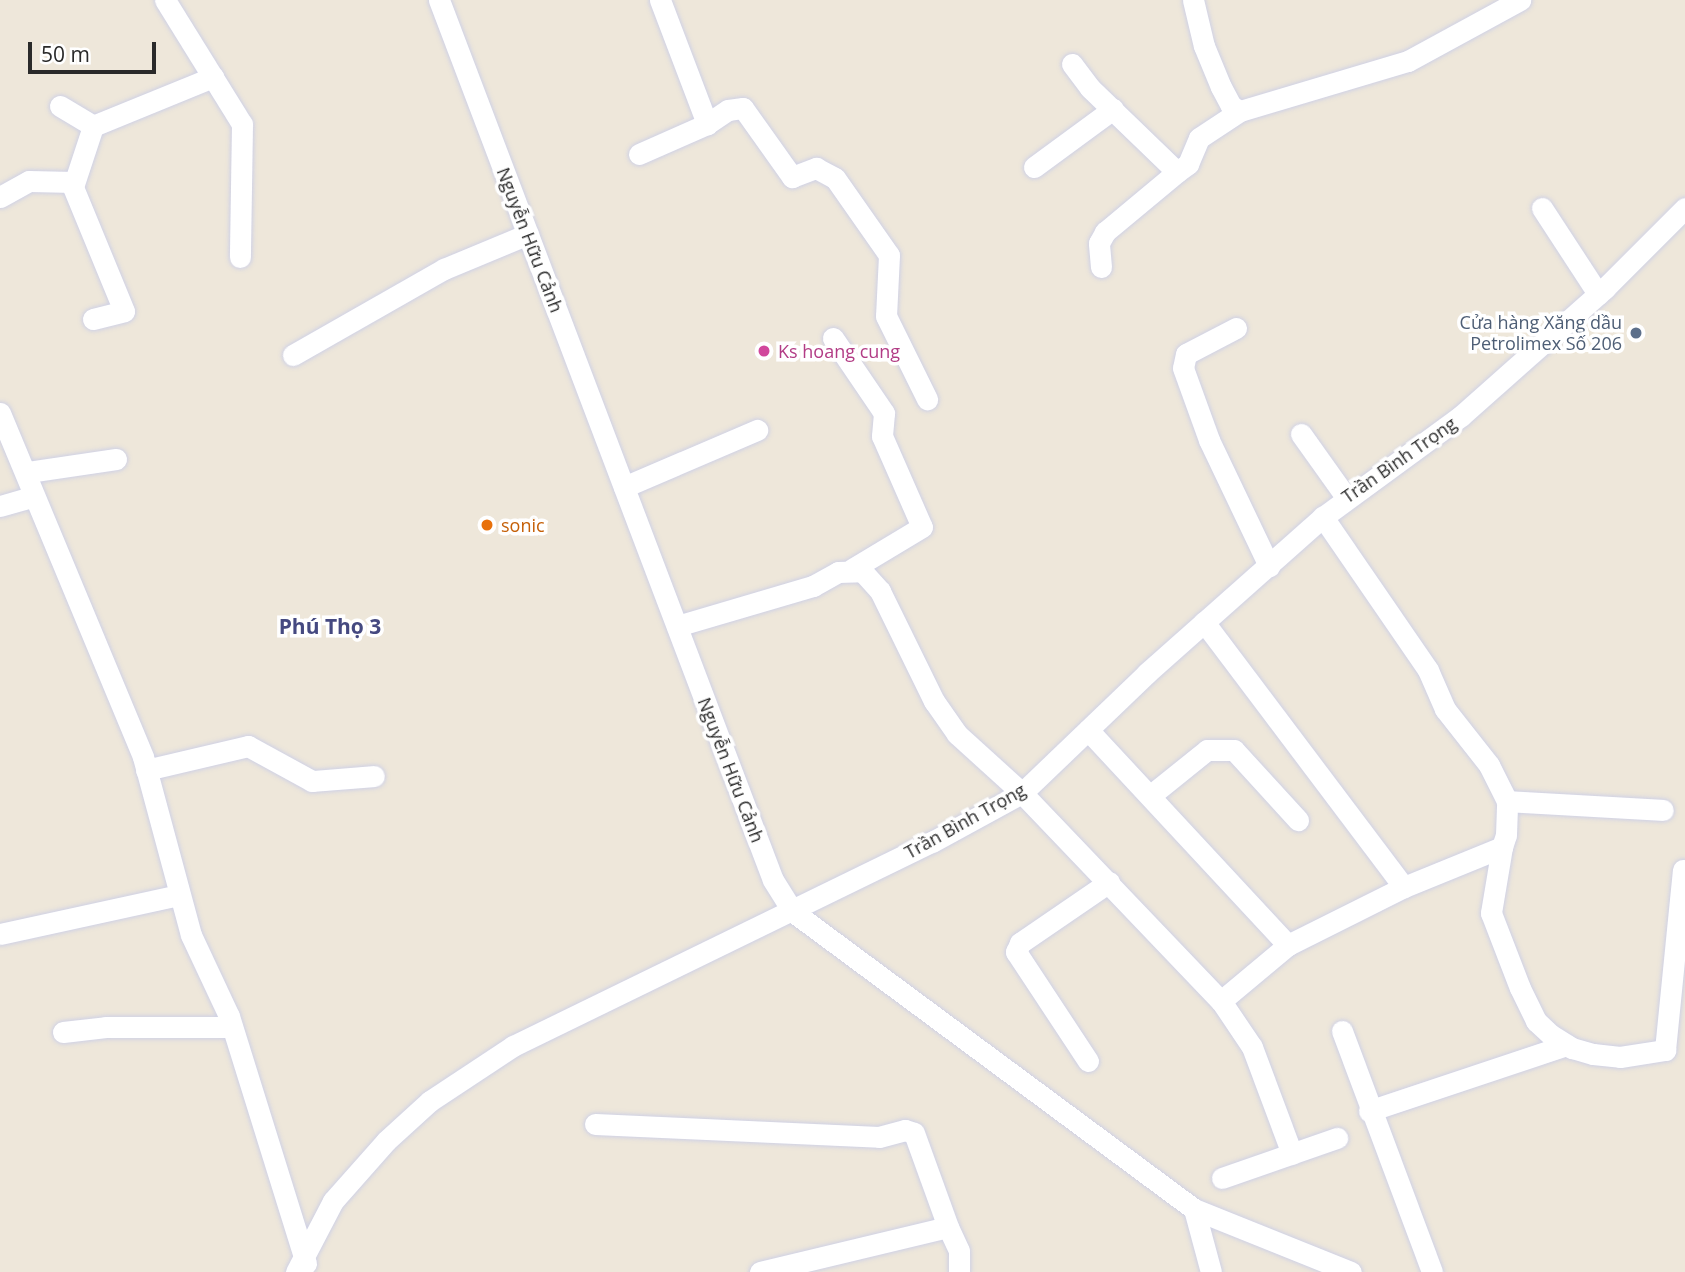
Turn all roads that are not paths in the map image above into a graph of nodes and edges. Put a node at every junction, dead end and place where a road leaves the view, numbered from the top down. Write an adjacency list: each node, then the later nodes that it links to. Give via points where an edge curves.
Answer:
1 (165, 0): 7 (street)
2 (439, 0): 20 (street, Nguyễn Hữu Cảnh)
3 (660, 0): 11 (street)
4 (1194, 0): 10 (street, via 1204,46 1231,106)
5 (1520, 0): 10 (street, via 1408,61)
6 (1072, 64): 9 (street)
7 (213, 78): 12 (street); 21 (street, via 237,114 245,138)
8 (60, 106): 12 (street)
9 (1113, 109): 14 (street); 15 (street)
10 (1240, 111): 15 (street, via 1199,138 1188,164)
11 (707, 124): 13 (street); 28 (street, via 728,110 743,108 792,177 816,168 835,178 889,255 887,316)
12 (93, 126): 16 (street)
13 (639, 154)
14 (1034, 167)
15 (1177, 172): 22 (street, via 1105,232 1099,243)
16 (74, 182): 17 (street, via 29,181); 24 (street, via 124,310)
17 (0, 197)
18 (1542, 208): 23 (street)
19 (1685, 208): 23 (street, Trần Bình Trọng)
20 (528, 234): 27 (street, via 444,269); 34 (street, Nguyễn Hữu Cảnh)
21 (240, 257)
22 (1101, 267)
23 (1598, 294): 36 (street, Trần Bình Trọng, via 1461,416)
24 (93, 319)
25 (1236, 328): 39 (street, via 1186,354 1183,368 1209,440)
26 (833, 338): 40 (street, via 884,413 882,436 922,527)
27 (293, 355)
28 (927, 399)
29 (0, 413): 33 (street)
30 (757, 430): 34 (street)
31 (1301, 434): 36 (street)
32 (116, 459): 33 (street)
33 (28, 472): 35 (street)
34 (624, 487): 42 (street, Nguyễn Hữu Cảnh)
35 (34, 496): 37 (street); 44 (street)
36 (1346, 496): 38 (street, Trần Bình Trọng)
37 (0, 506)
38 (1323, 517): 39 (street, Trần Bình Trọng); 48 (street, via 1428,670 1445,709 1489,765)
39 (1269, 566): 41 (street, Trần Bình Trọng)
40 (852, 569): 42 (street, via 813,586); 46 (street, via 862,571 880,591 934,701 957,734)
41 (1204, 622): 43 (street, Trần Bình Trọng); 54 (street)
42 (677, 626): 56 (street, Nguyễn Hữu Cảnh, via 773,880)
43 (1088, 730): 46 (street, Trần Bình Trọng); 47 (street)
44 (146, 771): 45 (street, via 248,746 312,781); 55 (street)
45 (374, 776)
46 (1022, 793): 53 (street); 56 (street, Trần Bình Trọng)
47 (1151, 795): 50 (street, via 1207,750 1234,750); 58 (street)
48 (1507, 801): 49 (street); 51 (street)
49 (1663, 810)
50 (1298, 820)
51 (1502, 847): 54 (street); 63 (street, via 1491,913 1494,923 1536,1021)
52 (1683, 870): 64 (street)
53 (1110, 882): 59 (street); 65 (street, via 1020,943 1016,952)
54 (1404, 887): 58 (street)
55 (179, 895): 57 (street); 60 (street, via 191,935)
56 (792, 911): 71 (street, Nguyễn Hữu Cảnh); 73 (street, Trần Bình Trọng, via 513,1046 430,1101 386,1141 333,1201)
57 (0, 934)
58 (1288, 945): 59 (street)
59 (1221, 1001): 69 (street, via 1252,1046)
60 (232, 1027): 62 (street, via 106,1027); 73 (street)
61 (1342, 1031): 66 (street)
62 (63, 1032)
63 (1566, 1045): 64 (street, via 1620,1057); 66 (street)
64 (1675, 1050)
65 (1088, 1061)
66 (1369, 1111): 78 (street)
67 (595, 1124): 72 (street, via 879,1137 905,1130 914,1133)
68 (1337, 1138): 69 (street)
69 (1292, 1154): 70 (street)
70 (1222, 1178)
71 (1194, 1209): 76 (street); 77 (street, Nguyễn Hữu Cảnh)
72 (948, 1227): 74 (street); 75 (street, via 959,1251)
73 (303, 1267)
74 (760, 1272)
75 (959, 1272)
76 (1211, 1272)
77 (1351, 1272)
78 (1432, 1272)

